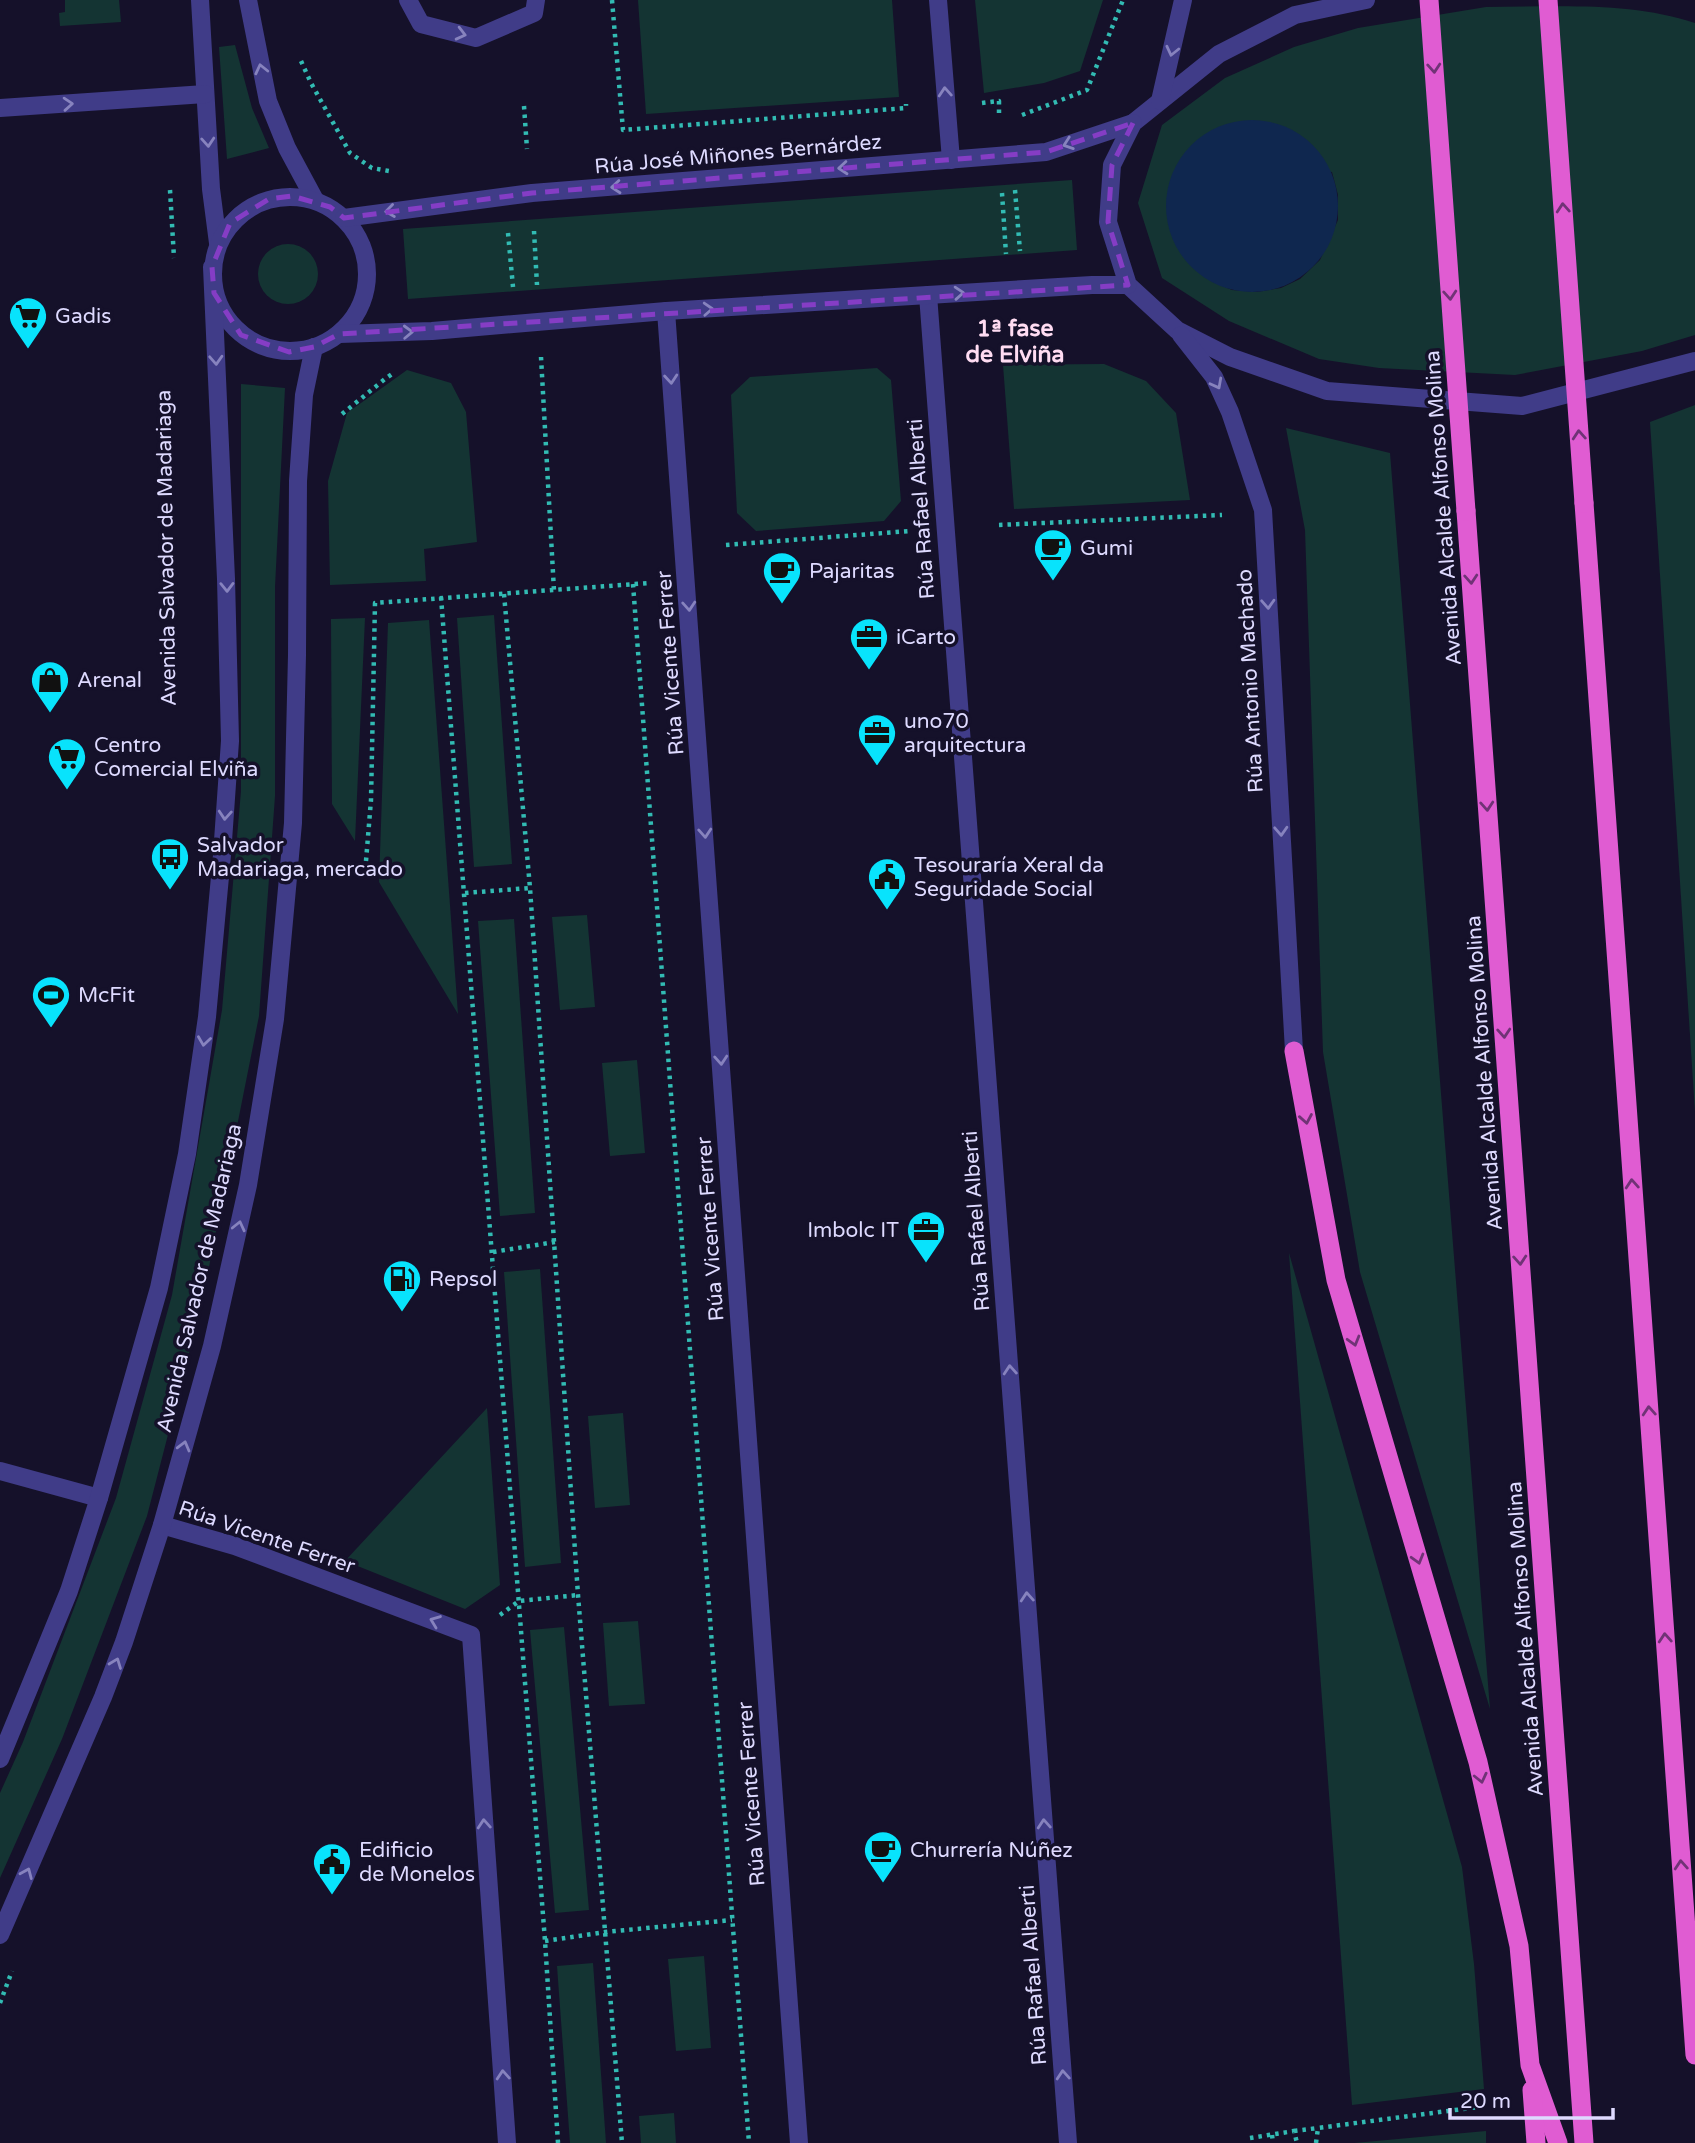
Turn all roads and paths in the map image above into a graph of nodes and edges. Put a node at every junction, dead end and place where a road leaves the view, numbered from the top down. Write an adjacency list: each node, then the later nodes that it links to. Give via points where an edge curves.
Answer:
1 (200, 0): 13 (street)
2 (247, 0): 28 (street, one-way to 2, via 268,101)
3 (408, 0): 4 (street, one-way to 4, via 421,24 477,38 534,13)
4 (536, 0)
5 (612, 0): 18 (path, via 623,130)
6 (938, 0): 23 (street, one-way to 6)
7 (1123, 0): 22 (path, via 1087,90 1023,113 1012,128)
8 (1184, 0): 14 (street, one-way to 14)
9 (1366, 0): 14 (street, via 1295,15 1219,54)
10 (1429, 0): 90 (highway, Avenida Alcalde Alfonso Molina, one-way to 90, bridge)
11 (1548, 0): 72 (highway, one-way to 11, bridge)
12 (300, 58): 24 (path, via 350,153 372,169)
13 (205, 94): 17 (street, one-way to 13); 31 (street, one-way to 31)
14 (1160, 101): 19 (street)
15 (977, 104): 20 (path, via 999,101)
16 (524, 106): 21 (path)
17 (0, 108)
18 (906, 108)
19 (1133, 123): 22 (street, Rúa José Miñones Bernárdez, one-way to 22, via 1046,152); 35 (street, via 1112,165 1108,222)
20 (999, 129)
21 (527, 149)
22 (1013, 155): 23 (street, Rúa José Miñones Bernárdez); 37 (path)
23 (951, 160): 27 (street, Rúa José Miñones Bernárdez, one-way to 27)
24 (391, 171)
25 (169, 180): 33 (path)
26 (1001, 186): 32 (path)
27 (505, 196): 29 (street, Rúa José Miñones Bernárdez, one-way to 29); 40 (path)
28 (315, 200): 29 (street); 31 (street, via 292,196 247,208 230,223)
29 (344, 218): 42 (street, via 359,239 367,263 366,290 356,314)
30 (534, 226): 36 (path)
31 (218, 243): 34 (street)
32 (1006, 255)
33 (174, 262)
34 (212, 267): 43 (street, via 214,293 224,316 241,335 264,347 289,352); 62 (street, Avenida Salvador de Madariaga, one-way to 62, via 230,741 220,882 187,1154 159,1288)
35 (1128, 285): 37 (street); 41 (street)
36 (537, 287)
37 (1023, 289): 38 (street, one-way to 37)
38 (928, 295): 39 (street, one-way to 38); 84 (street, Rúa Rafael Alberti, one-way to 38)
39 (666, 311): 40 (street); 83 (street, Rúa Vicente Ferrer, one-way to 83)
40 (516, 323): 42 (street, one-way to 40)
41 (1177, 330): 45 (street, via 1230,357 1327,391 1522,405); 58 (street, Rúa Antonio Machado, one-way to 58, via 1220,389 1262,510)
42 (339, 334): 43 (street)
43 (314, 348): 63 (street, Avenida Salvador de Madariaga, one-way to 43, via 212,1346 248,1185 275,1019 293,823 298,481 304,395)
44 (541, 356): 52 (path)
45 (1695, 361)
46 (1222, 515): 47 (path)
47 (999, 526)
48 (911, 531): 49 (path)
49 (726, 545)
50 (660, 582): 51 (path)
51 (633, 584): 52 (path); 68 (path)
52 (554, 591): 53 (path)
53 (504, 594): 54 (path); 56 (path)
54 (441, 597): 55 (path, via 375,603); 57 (path)
55 (366, 861)
56 (530, 888): 57 (path); 59 (path)
57 (464, 893): 60 (path)
58 (1294, 1051): 73 (highway, one-way to 73, via 1336,1280 1478,1762 1519,1946)
59 (555, 1242): 60 (path); 64 (path)
60 (493, 1252): 65 (path)
61 (0, 1471): 62 (street)
62 (99, 1498): 67 (street, Avenida Salvador de Madariaga, via 69,1591)
63 (162, 1525): 70 (street, Avenida Salvador de Madariaga, one-way to 63, via 103,1697); 79 (street, Rúa Vicente Ferrer, one-way to 63, via 471,1635 235,1546)
64 (578, 1595): 65 (path); 69 (path)
65 (520, 1601): 66 (path); 71 (path)
66 (499, 1615)
67 (0, 1759)
68 (732, 1920): 69 (path); 82 (path)
69 (606, 1932): 71 (path); 81 (path)
70 (0, 1936)
71 (545, 1941): 80 (path)
72 (1695, 2055)
73 (1530, 2064): 88 (highway); 89 (highway)
74 (1486, 2106): 75 (path)
75 (1318, 2128): 76 (path); 87 (path)
76 (1294, 2131): 77 (path); 86 (path)
77 (1272, 2135): 78 (path); 85 (path)
78 (1250, 2138)
79 (507, 2143)
80 (558, 2143)
81 (622, 2143)
82 (749, 2143)
83 (799, 2143)
84 (1068, 2143)
85 (1273, 2143)
86 (1297, 2143)
87 (1316, 2143)
88 (1536, 2143)
89 (1558, 2143)
90 (1584, 2143)

